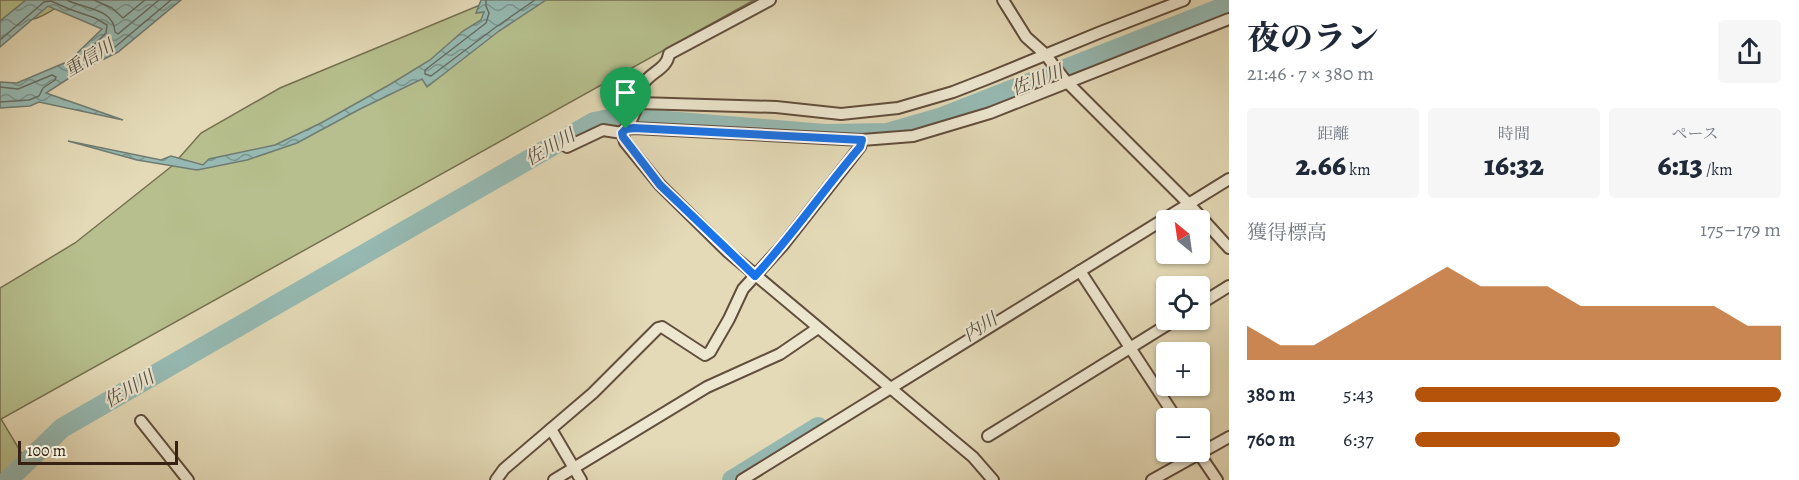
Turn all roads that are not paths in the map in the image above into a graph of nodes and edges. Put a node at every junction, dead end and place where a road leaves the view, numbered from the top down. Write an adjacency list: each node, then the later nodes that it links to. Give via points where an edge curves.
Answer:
1 (770, 0): 7 (street, via 669,54 662,68 644,82)
2 (1003, 0): 5 (street, via 1026,37)
3 (1184, 0): 5 (street)
4 (1229, 18): 6 (street)
5 (1046, 56): 6 (street); 7 (street, via 953,92 878,111 841,114 776,107)
6 (1066, 81): 9 (street, via 950,126 913,136); 12 (street)
7 (639, 105): 8 (street)
8 (626, 129): 9 (street); 10 (street, via 603,130); 15 (street, via 625,142 660,185)
9 (862, 140): 15 (street, via 828,189)
10 (567, 147)
11 (1229, 179): 12 (street)
12 (1189, 204): 13 (street); 14 (street)
13 (1229, 248)
14 (1080, 271): 20 (street); 21 (street)
15 (755, 276): 18 (street); 24 (street, via 743,289 710,352 705,355 658,328 593,393)
16 (1229, 286): 17 (street)
17 (1210, 298)
18 (818, 328): 21 (street); 30 (street, via 780,354 707,387)
19 (1159, 330): 20 (street)
20 (1129, 348): 22 (street); 25 (street)
21 (890, 389): 35 (street); 36 (street, via 973,457)
22 (1169, 408)
23 (141, 421): 31 (street)
24 (550, 429): 30 (street); 32 (street)
25 (988, 436)
26 (1229, 437): 27 (street)
27 (1210, 446)
28 (1182, 462): 37 (street)
29 (1205, 462): 38 (street)
30 (574, 468): 33 (street); 34 (street)
31 (188, 480)
32 (496, 480)
33 (554, 480)
34 (581, 480)
35 (742, 480)
36 (993, 480)
37 (1152, 480)
38 (1217, 480)

